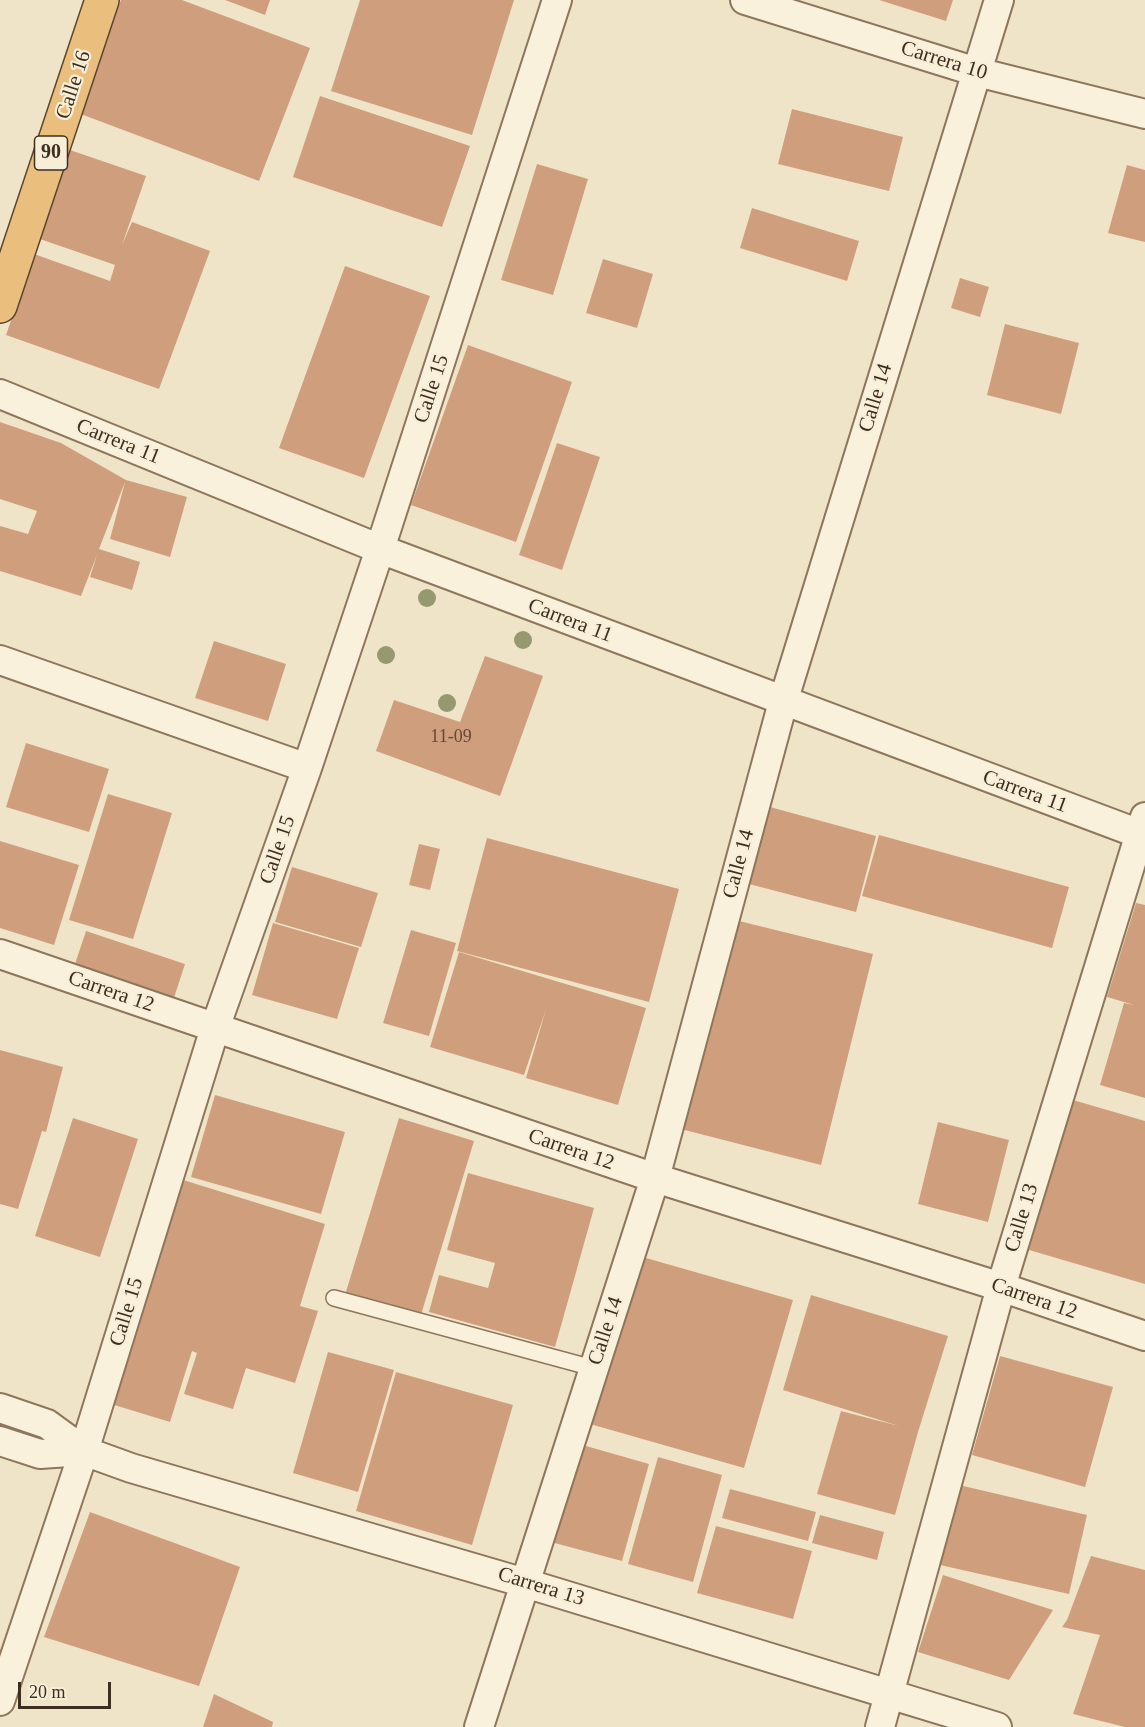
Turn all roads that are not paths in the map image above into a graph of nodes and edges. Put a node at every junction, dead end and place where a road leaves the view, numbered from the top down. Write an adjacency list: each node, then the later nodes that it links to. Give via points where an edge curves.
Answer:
1 (102, 0): 7 (highway, Calle 16 / 90)
2 (557, 0): 9 (street, Calle 15)
3 (745, 0): 5 (street, Carrera 10)
4 (999, 0): 5 (street, Calle 14)
5 (977, 72): 6 (street, Carrera 10); 11 (street, Calle 14)
6 (1145, 114)
7 (0, 306)
8 (0, 394): 9 (street, Carrera 11)
9 (380, 549): 11 (street, Carrera 11); 12 (street, Calle 15)
10 (0, 660): 12 (street)
11 (783, 702): 13 (street, Carrera 11); 16 (street, Calle 14)
12 (307, 768): 15 (street, Calle 15)
13 (1143, 829): 17 (street, Calle 13)
14 (0, 954): 15 (street, Carrera 12)
15 (215, 1028): 16 (street, Carrera 12); 23 (street, Calle 15)
16 (655, 1178): 17 (street, Carrera 12); 20 (street, Calle 14)
17 (1001, 1287): 19 (street, Carrera 12); 25 (street, Calle 13)
18 (334, 1298): 20 (lane)
19 (1145, 1336)
20 (594, 1368): 24 (street, Calle 14)
21 (0, 1408): 23 (street, Carrera 13, via 47,1424)
22 (0, 1441): 23 (street, Carrera 13, via 40,1454)
23 (84, 1451): 24 (street, Carrera 13); 26 (street, Calle 15)
24 (525, 1582): 25 (street, Carrera 13); 27 (street, Calle 14)
25 (890, 1693): 28 (street, Calle 13); 29 (street, Carrera 13)
26 (0, 1701)
27 (479, 1727)
28 (880, 1727)
29 (997, 1727)

